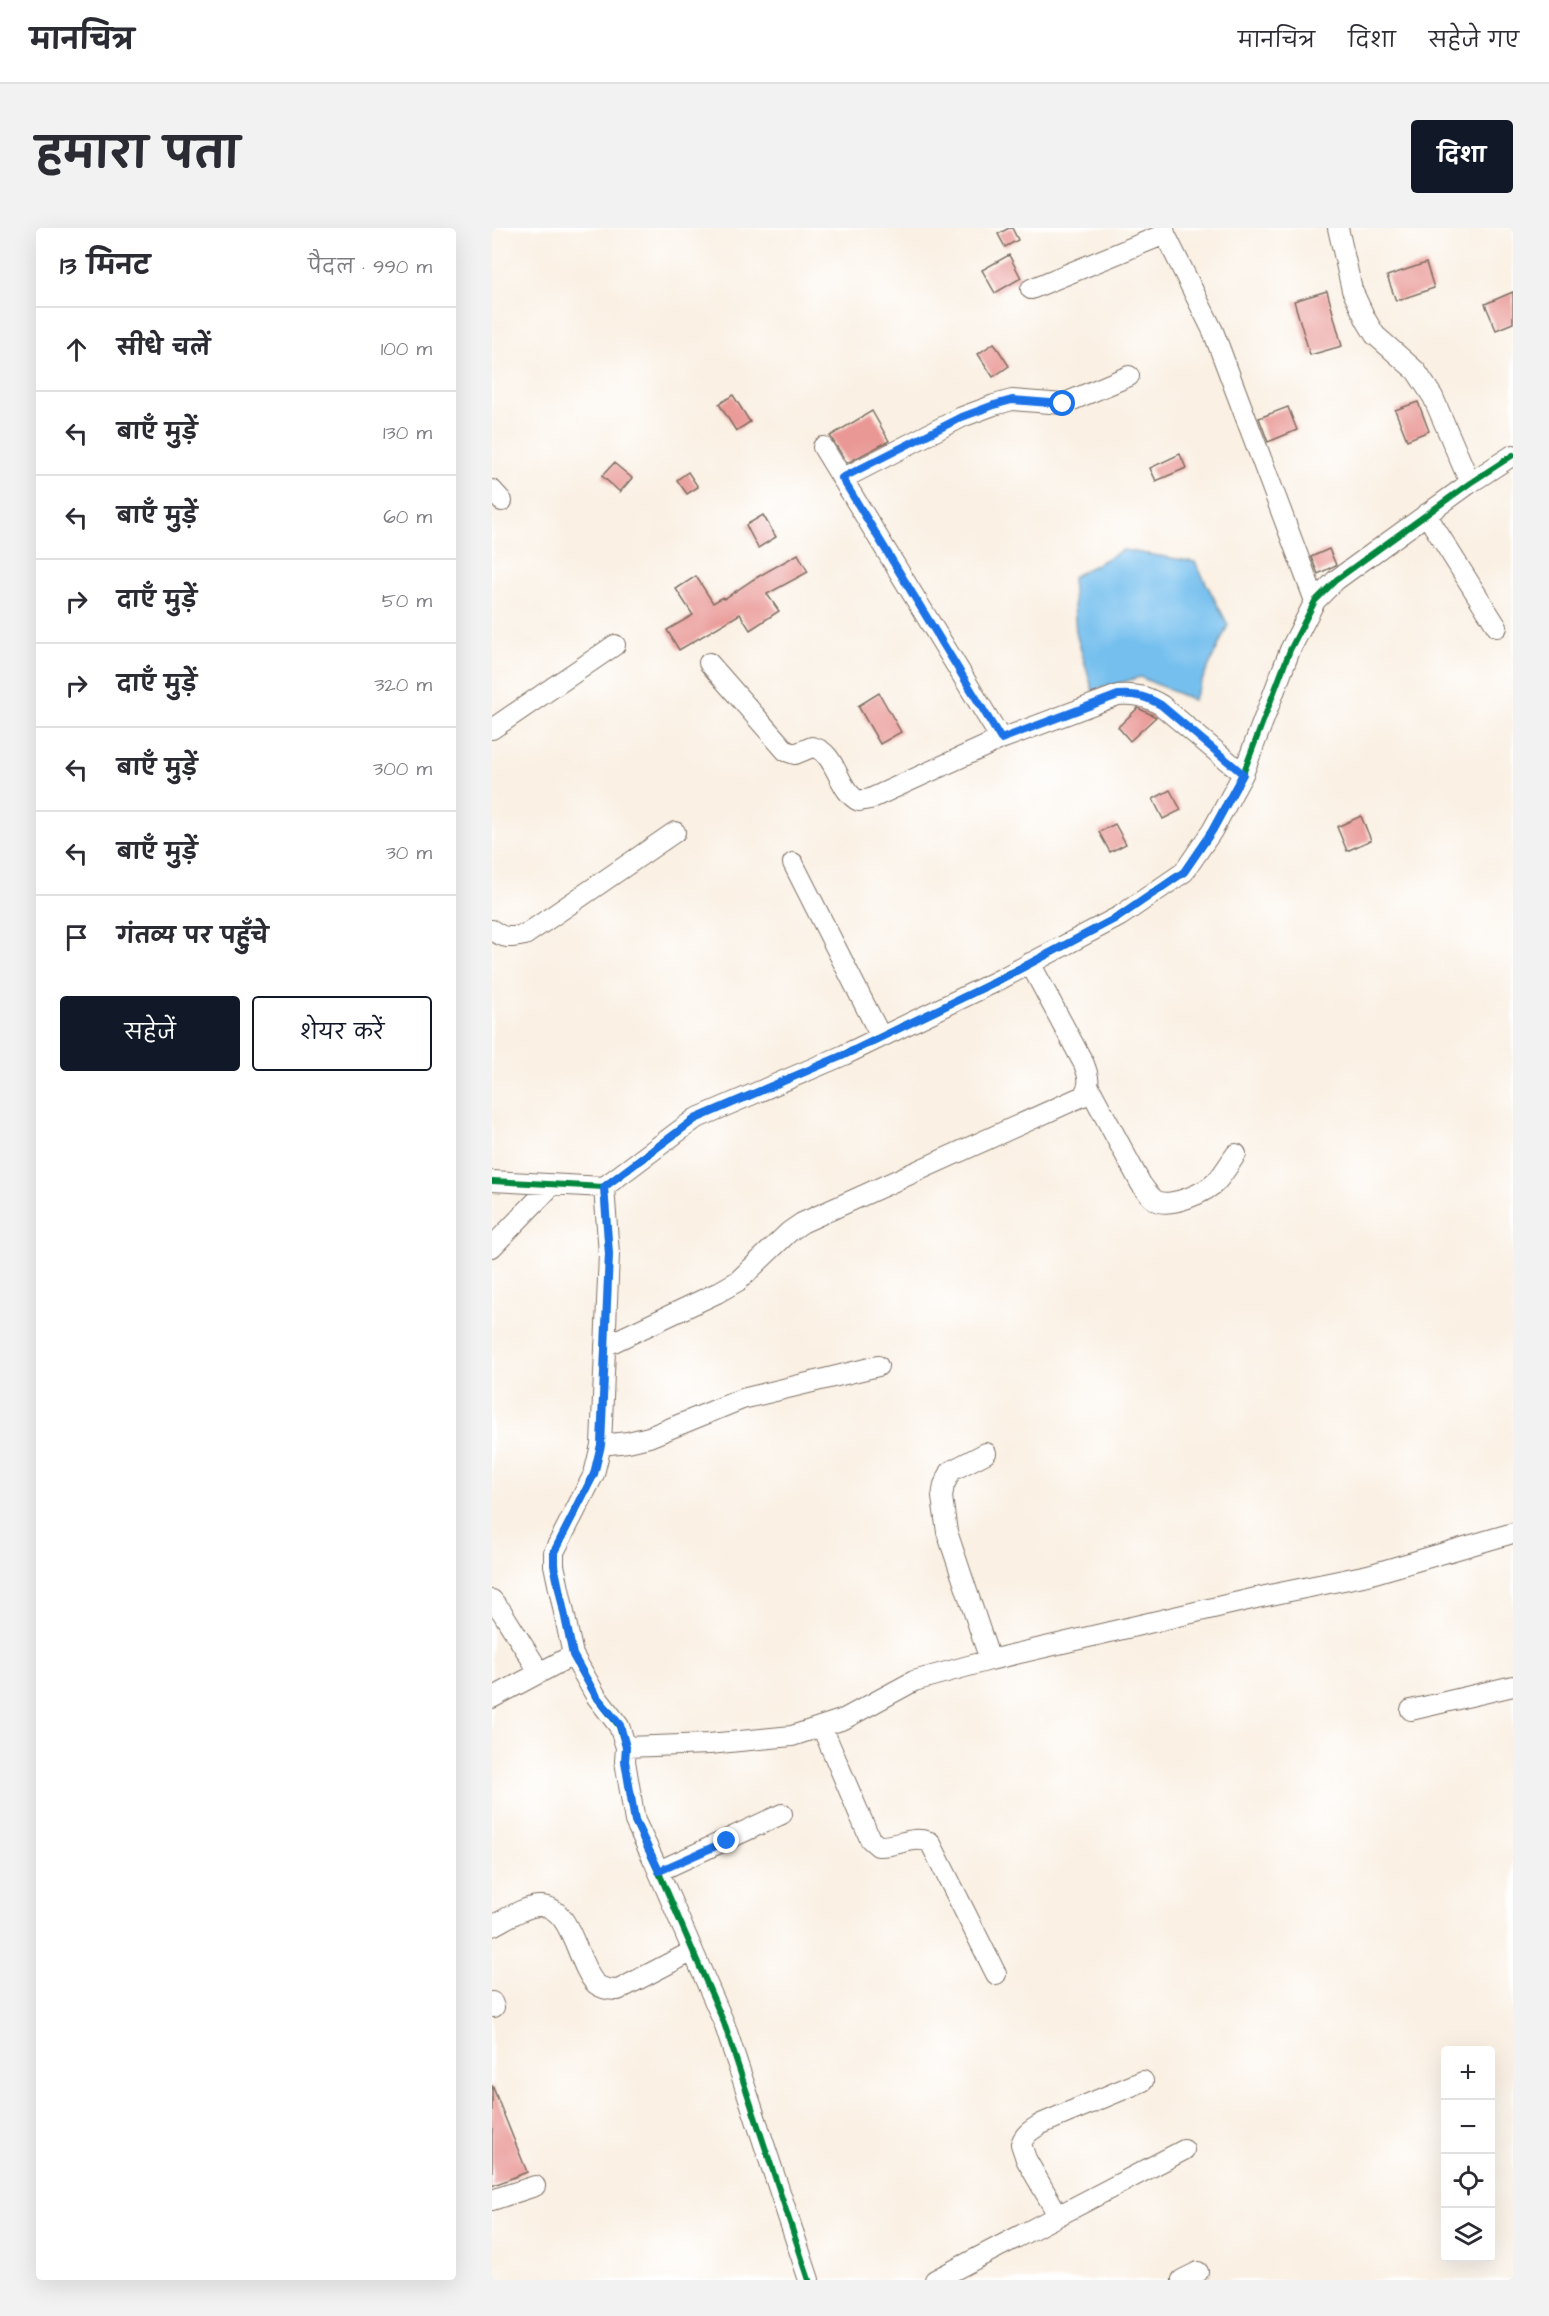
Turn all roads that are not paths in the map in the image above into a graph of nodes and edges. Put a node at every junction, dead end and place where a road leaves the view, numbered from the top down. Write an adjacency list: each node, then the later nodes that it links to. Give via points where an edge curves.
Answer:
1 (1338, 228): 8 (street, via 1352,290 1366,320 1375,335 1416,370 1434,397)
2 (1164, 231): 3 (street); 10 (street, via 1213,331)
3 (1031, 289)
4 (1129, 376): 7 (street, via 1063,404 1012,400 994,405 962,417)
5 (823, 447): 7 (street)
6 (1513, 455): 8 (street)
7 (842, 478): 15 (street)
8 (1470, 483): 9 (street)
9 (1426, 514): 10 (street, via 1336,580); 11 (street)
10 (1315, 601): 16 (street, via 1290,650)
11 (1497, 627)
12 (615, 645): 14 (street)
13 (709, 663): 15 (street, via 786,751 795,754 812,747 821,750 850,794 859,801)
14 (492, 729)
15 (1001, 739): 16 (street, via 1118,695 1136,694 1161,705)
16 (1243, 774): 20 (street, via 1184,872 1120,916)
17 (675, 832): 19 (street, via 525,935 502,938)
18 (793, 863): 21 (street)
19 (492, 930)
20 (1030, 963): 21 (street); 22 (street, via 1084,1064)
21 (881, 1037): 26 (street, via 695,1119)
22 (1089, 1088): 23 (street, via 1142,1184 1158,1202 1168,1203 1206,1190); 28 (street, via 1075,1101 802,1223 738,1281)
23 (1236, 1154)
24 (492, 1180): 25 (street)
25 (550, 1186): 26 (street); 27 (street)
26 (604, 1187): 28 (street, via 609,1254)
27 (492, 1247)
28 (605, 1346): 30 (street)
29 (878, 1366): 30 (street, via 742,1399 649,1437)
30 (601, 1445): 34 (street, via 594,1474 554,1552)
31 (986, 1453): 35 (street, via 951,1472 942,1497 947,1532)
32 (1513, 1533): 35 (street, via 1368,1575)
33 (492, 1600): 36 (street)
34 (573, 1655): 36 (street); 41 (street, via 596,1696 620,1725)
35 (990, 1660): 40 (street, via 914,1681 844,1719)
36 (540, 1673): 38 (street)
37 (1513, 1686): 39 (street)
38 (492, 1698)
39 (1411, 1710)
40 (822, 1726): 41 (street, via 792,1736); 46 (street, via 870,1839 878,1846 912,1839 930,1842)
41 (626, 1747): 43 (street, via 635,1821)
42 (783, 1814): 43 (street)
43 (659, 1871): 45 (street)
44 (492, 1926): 45 (street, via 530,1908 552,1908 570,1932 596,1984 607,1989 618,1990)
45 (693, 1951): 52 (street, via 724,2023)
46 (996, 1974)
47 (1143, 2081): 51 (street, via 1041,2124 1023,2138 1026,2159)
48 (1184, 2150): 51 (street)
49 (535, 2186): 50 (street)
50 (492, 2200)
51 (1058, 2215): 53 (street)
52 (809, 2280)
53 (935, 2280)

